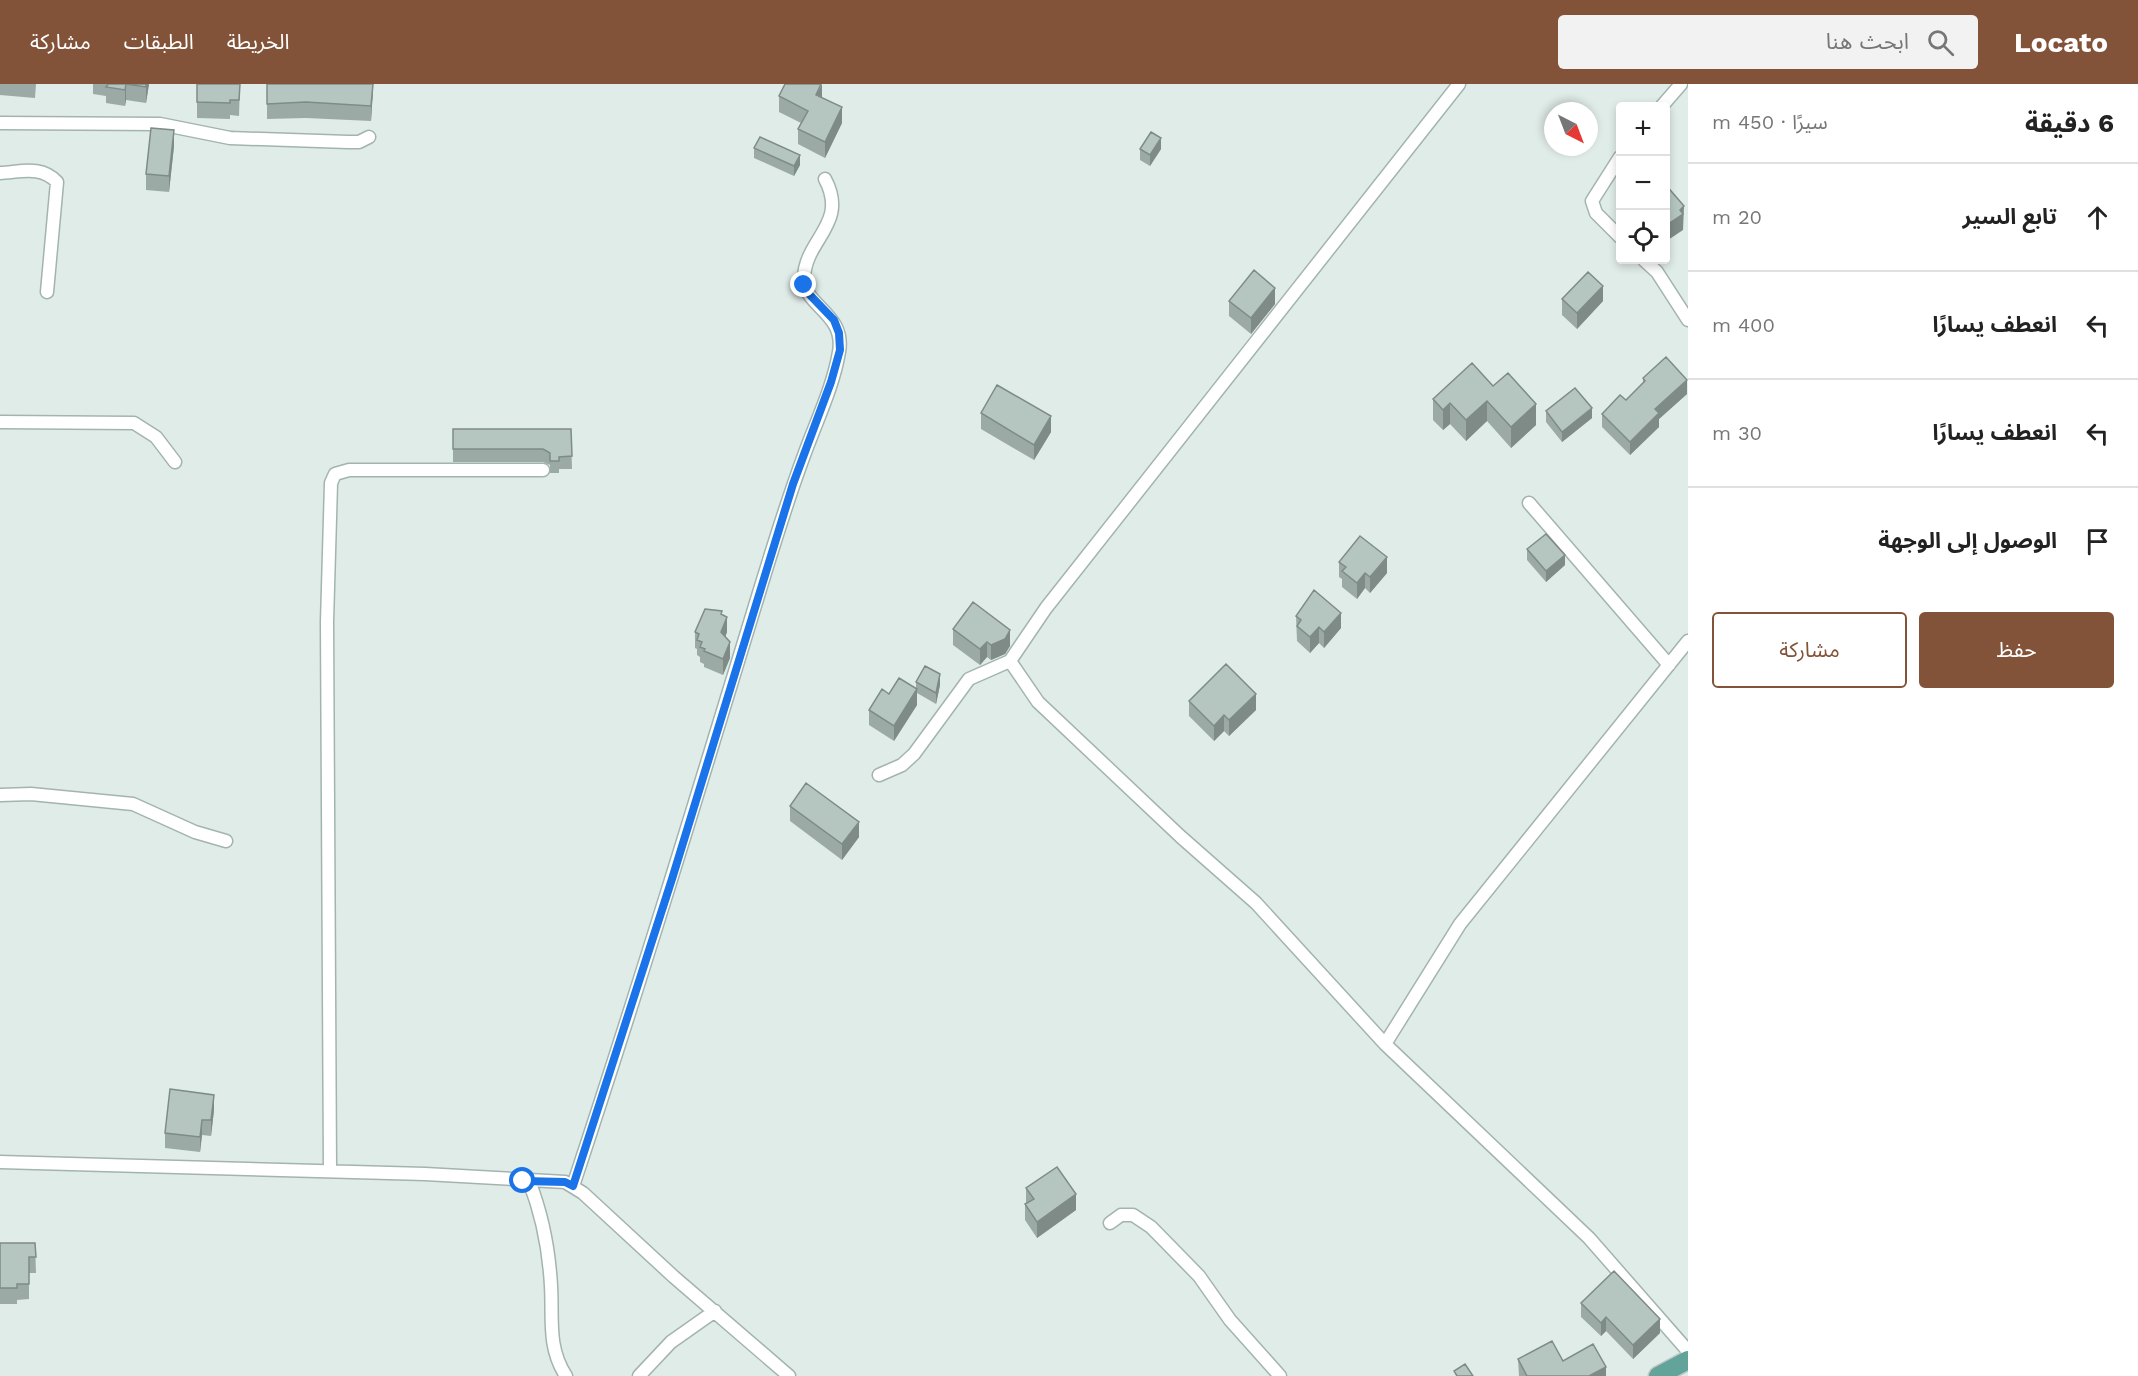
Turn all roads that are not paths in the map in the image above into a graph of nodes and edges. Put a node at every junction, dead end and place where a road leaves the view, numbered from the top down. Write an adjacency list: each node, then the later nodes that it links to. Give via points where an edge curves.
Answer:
1 (1459, 84): 18 (street, via 1046,608)
2 (1681, 84): 3 (street)
3 (1665, 102)
4 (0, 123): 5 (street, via 160,124 230,138 359,142)
5 (369, 137)
6 (1616, 163): 9 (street, via 1592,201 1596,213)
7 (0, 173): 11 (street, via 37,170 57,182)
8 (825, 179): 27 (street, via 834,204 808,262 804,285 834,320 840,350 782,518)
9 (1616, 233)
10 (1648, 264): 12 (street)
11 (47, 292)
12 (1688, 320)
13 (0, 422): 14 (street, via 134,423 156,437)
14 (175, 462)
15 (543, 470): 25 (street, via 349,470 335,474 331,483 327,621)
16 (1529, 503): 19 (street)
17 (1688, 641): 19 (street)
18 (1010, 661): 20 (street, via 969,679 914,754 902,765); 23 (street, via 1038,702 1256,903)
19 (1669, 664): 23 (street, via 1460,924)
20 (879, 775)
21 (0, 795): 22 (street, via 31,794 133,804 195,832)
22 (226, 841)
23 (1385, 1044): 30 (street, via 1589,1238)
24 (0, 1162): 25 (street)
25 (330, 1171): 26 (street)
26 (529, 1181): 27 (street, via 565,1182); 32 (street, via 544,1229 551,1285 552,1343)
27 (573, 1186): 29 (street)
28 (1110, 1224): 35 (street, via 1121,1215 1133,1215 1151,1227 1199,1276 1230,1320)
29 (715, 1311): 33 (street, via 671,1342); 34 (street)
30 (1688, 1351)
31 (1688, 1360): 36 (main road)
32 (566, 1376)
33 (639, 1376)
34 (789, 1376)
35 (1280, 1376)
36 (1658, 1376)

